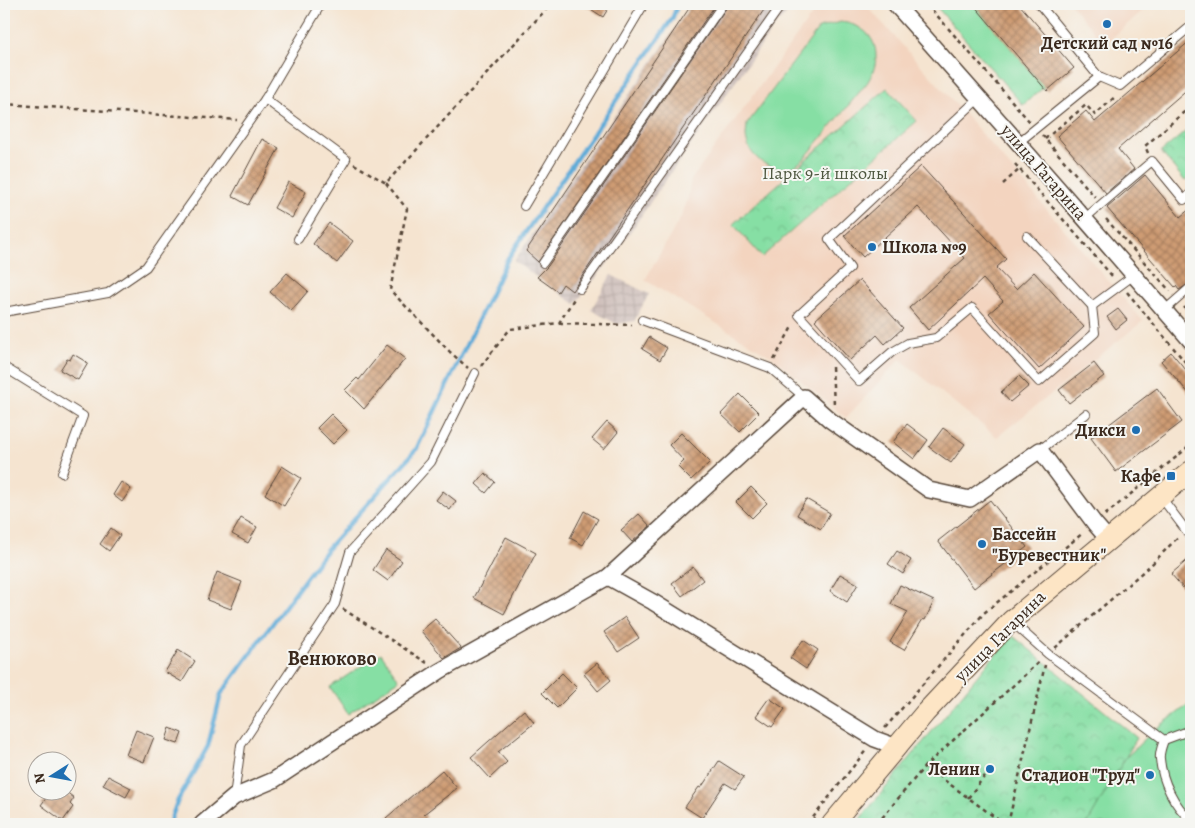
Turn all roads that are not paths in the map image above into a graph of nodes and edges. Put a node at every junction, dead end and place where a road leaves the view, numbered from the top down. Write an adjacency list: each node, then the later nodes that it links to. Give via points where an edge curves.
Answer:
1 (321, 4): 10 (lane)
2 (644, 4): 13 (lane)
3 (723, 4): 17 (lane)
4 (782, 4): 20 (lane)
5 (895, 4): 9 (street, улица Гагарина)
6 (1040, 4): 8 (lane)
7 (1191, 26): 8 (lane, via 1120,86)
8 (1100, 77): 11 (lane)
9 (979, 98): 11 (street, улица Гагарина); 21 (lane, via 829,239 850,268 799,315 859,380 908,343 936,338 972,308 1039,382 1095,333)
10 (265, 99): 16 (lane, via 346,159); 23 (lane, via 146,266 108,293)
11 (1019, 142): 14 (street, улица Гагарина)
12 (1191, 193): 14 (lane, via 1184,200 1152,161)
13 (524, 206)
14 (1084, 219): 18 (street, улица Гагарина)
15 (1027, 236): 21 (lane)
16 (298, 239)
17 (543, 263)
18 (1134, 275): 21 (lane); 22 (street, улица Гагарина)
19 (1191, 287): 22 (lane)
20 (580, 289)
21 (1092, 306)
22 (1165, 310): 25 (street, улица Гагарина)
23 (4, 312)
24 (642, 320): 28 (lane, via 770,368)
25 (1191, 340)
26 (4, 367): 32 (lane, via 83,416)
27 (475, 373): 41 (lane, via 431,462 350,552 335,604 241,745)
28 (804, 397): 30 (street, via 830,420 929,490 970,499); 36 (street)
29 (1086, 414): 30 (lane)
30 (1040, 450): 35 (street)
31 (1191, 471): 33 (main road, улица Гагарина)
32 (62, 473)
33 (1161, 497): 34 (lane); 35 (main road, улица Гагарина)
34 (1191, 537)
35 (1109, 540): 37 (main road, улица Гагарина)
36 (608, 577): 40 (street, via 875,739); 41 (street, via 440,672 274,780)
37 (1010, 621): 39 (lane, via 1048,654); 40 (main road, улица Гагарина)
38 (1191, 730): 39 (lane)
39 (1164, 740): 42 (lane, via 1160,757 1166,785)
40 (897, 747): 44 (main road, улица Гагарина)
41 (234, 797): 43 (street)
42 (1191, 820)
43 (202, 824)
44 (832, 824)

